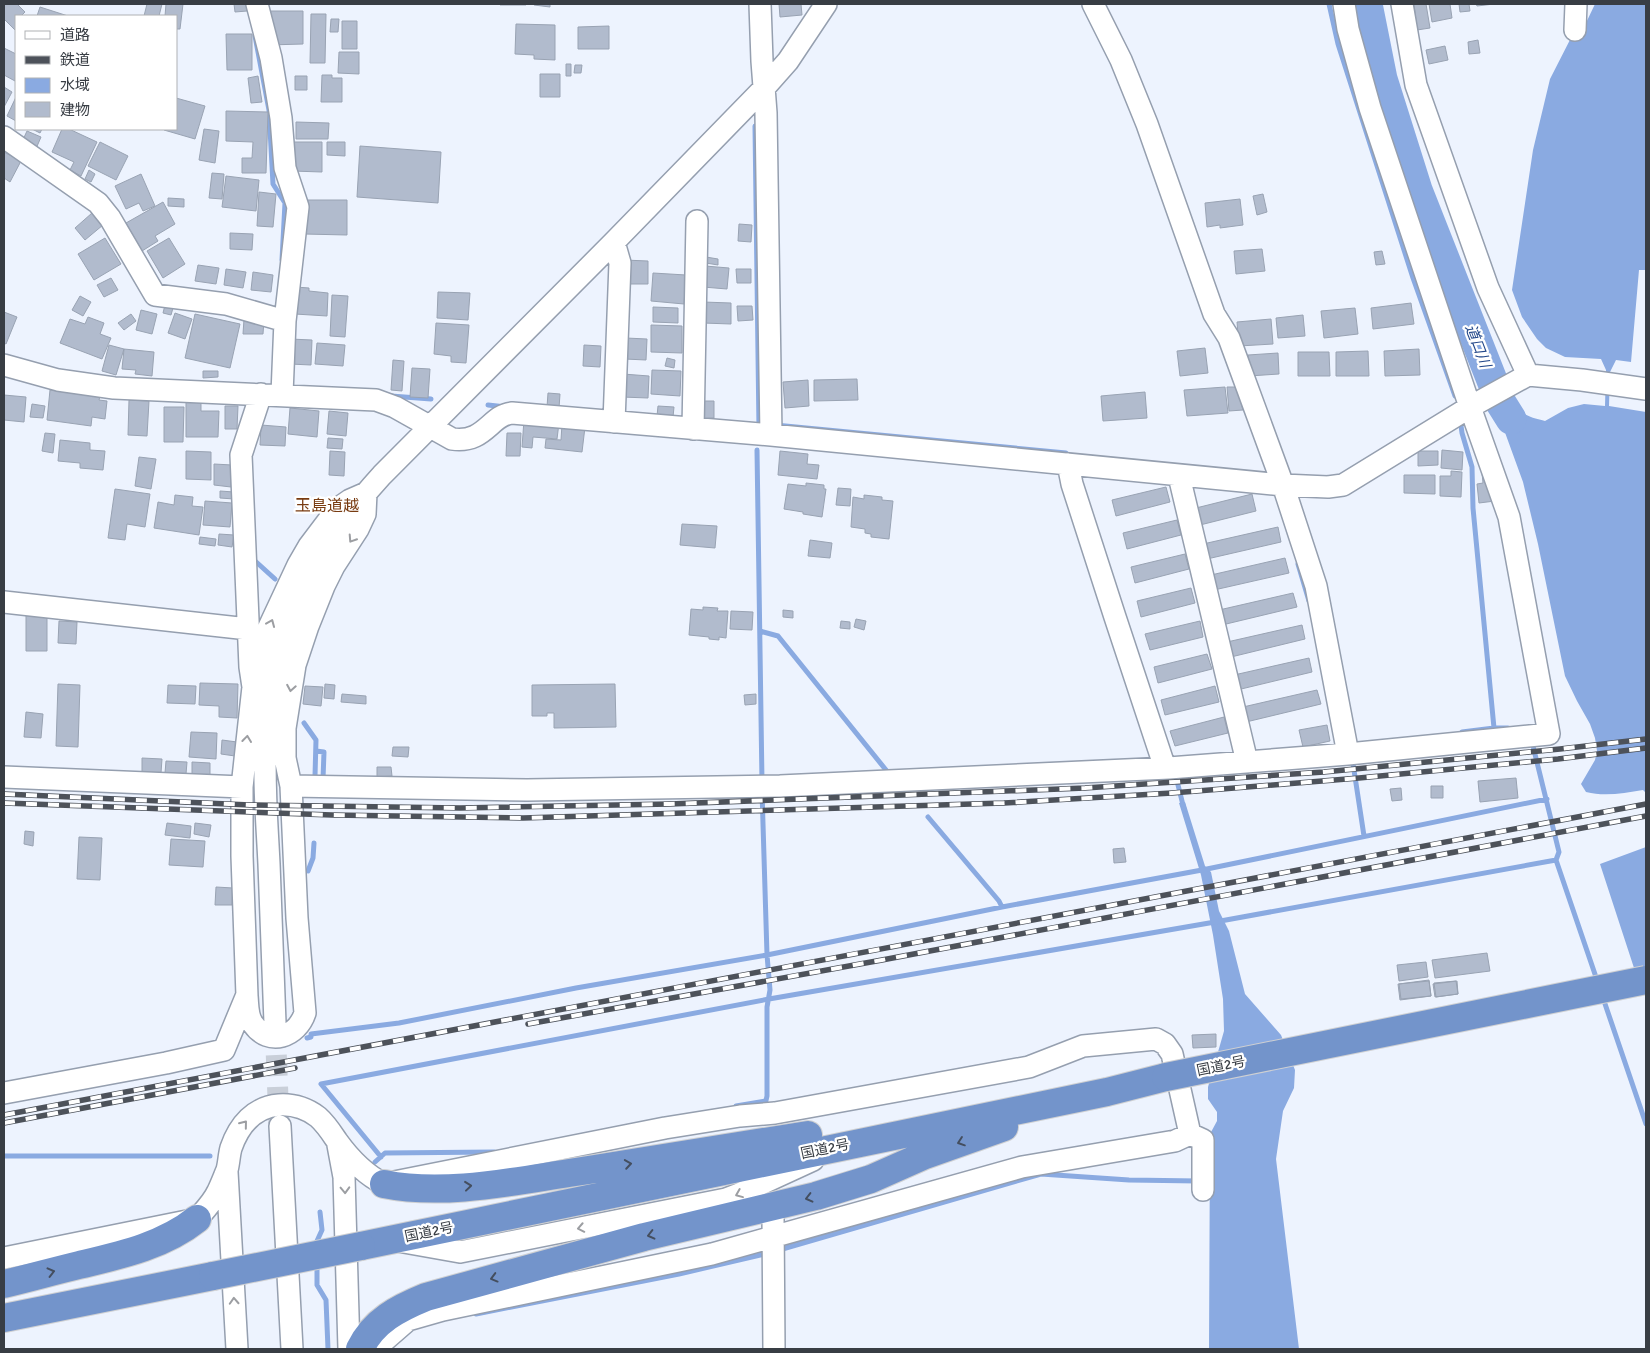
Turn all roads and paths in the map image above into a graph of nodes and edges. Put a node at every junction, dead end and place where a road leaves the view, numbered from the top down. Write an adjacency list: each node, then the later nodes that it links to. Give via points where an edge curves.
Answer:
1 (257, 4): 13 (street, via 271,58 286,168 298,207)
2 (760, 4): 9 (street)
3 (826, 4): 9 (street, via 788,61)
4 (1093, 4): 25 (street, via 1121,60 1147,124 1214,314 1229,338)
5 (1344, 4): 18 (street, via 1370,108)
6 (1402, 4): 15 (street, via 1416,85)
7 (1576, 4): 8 (street)
8 (1575, 30)
9 (765, 87): 12 (street); 22 (street)
10 (4, 137): 13 (street, via 98,203 155,295 226,304)
11 (698, 221): 20 (street)
12 (614, 242): 19 (street, via 620,263); 21 (street)
13 (286, 321): 17 (street)
14 (4, 366): 17 (street, via 58,380 114,388)
15 (1522, 379): 16 (street, via 1582,380); 18 (street)
16 (1637, 387)
17 (272, 394): 21 (street, via 376,400); 28 (street, via 241,455)
18 (1463, 411): 25 (street, via 1343,485); 30 (street, via 1509,517 1549,734)
19 (615, 417): 20 (street); 21 (street, via 508,414 480,435 461,440 452,440)
20 (693, 424): 22 (street)
21 (430, 427): 26 (street)
22 (771, 427): 23 (street)
23 (1068, 464): 24 (street); 32 (street, via 1108,598)
24 (1179, 476): 25 (street); 31 (street)
25 (1276, 484): 30 (street, via 1316,586)
26 (366, 493): 29 (street, one-way to 26, via 269,627 298,565 337,509); 34 (street, one-way to 34, via 365,514 324,586 295,665 285,728 285,758); 38 (street, via 304,586 275,675 266,738 266,795)
27 (4, 602): 28 (street)
28 (248, 629): 29 (street)
29 (253, 687): 35 (street, one-way to 29)
30 (1347, 749): 31 (street)
31 (1245, 757): 32 (street)
32 (1168, 765): 34 (street, via 756,787 527,790)
33 (4, 777): 35 (street)
34 (291, 786): 37 (street, via 297,918 305,1003 302,1022 288,1035 265,1035 252,1023)
35 (242, 787): 37 (street)
36 (1646, 980): 40 (highway, 国道2号, bridge, via 1166,1077)
37 (246, 996): 39 (street, via 224,1050)
38 (275, 1023)
39 (4, 1092)
40 (1107, 1092): 41 (highway, 国道2号); 57 (highway, one-way to 57, via 816,1196 644,1237 426,1297 386,1317 373,1329)
41 (979, 1118): 47 (highway, one-way to 41, via 419,1188 516,1181 925,1114); 53 (highway, 国道2号, bridge)
42 (280, 1126): 55 (street)
43 (1190, 1134): 46 (street, via 1204,1140); 47 (street, via 1172,1054 1165,1044 1156,1039 1084,1046 1029,1067 774,1122 740,1116); 50 (street, via 1175,1141 1022,1167)
44 (338, 1142): 45 (street, one-way to 44, via 230,1150 239,1130 252,1115 272,1106 289,1105 310,1112 326,1125); 47 (street, via 359,1168); 56 (street, one-way to 56, via 344,1177)
45 (227, 1169): 49 (street, via 217,1194); 54 (street, one-way to 45)
46 (1203, 1183)
47 (384, 1184)
48 (773, 1217): 50 (street)
49 (197, 1219): 51 (street); 52 (highway, one-way to 49, via 141,1248 164,1240)
50 (773, 1247): 58 (street, via 712,1254 443,1310 408,1320); 59 (street)
51 (4, 1258)
52 (4, 1284)
53 (4, 1318)
54 (237, 1349)
55 (292, 1349)
56 (349, 1349)
57 (360, 1349)
58 (378, 1349)
59 (774, 1349)

